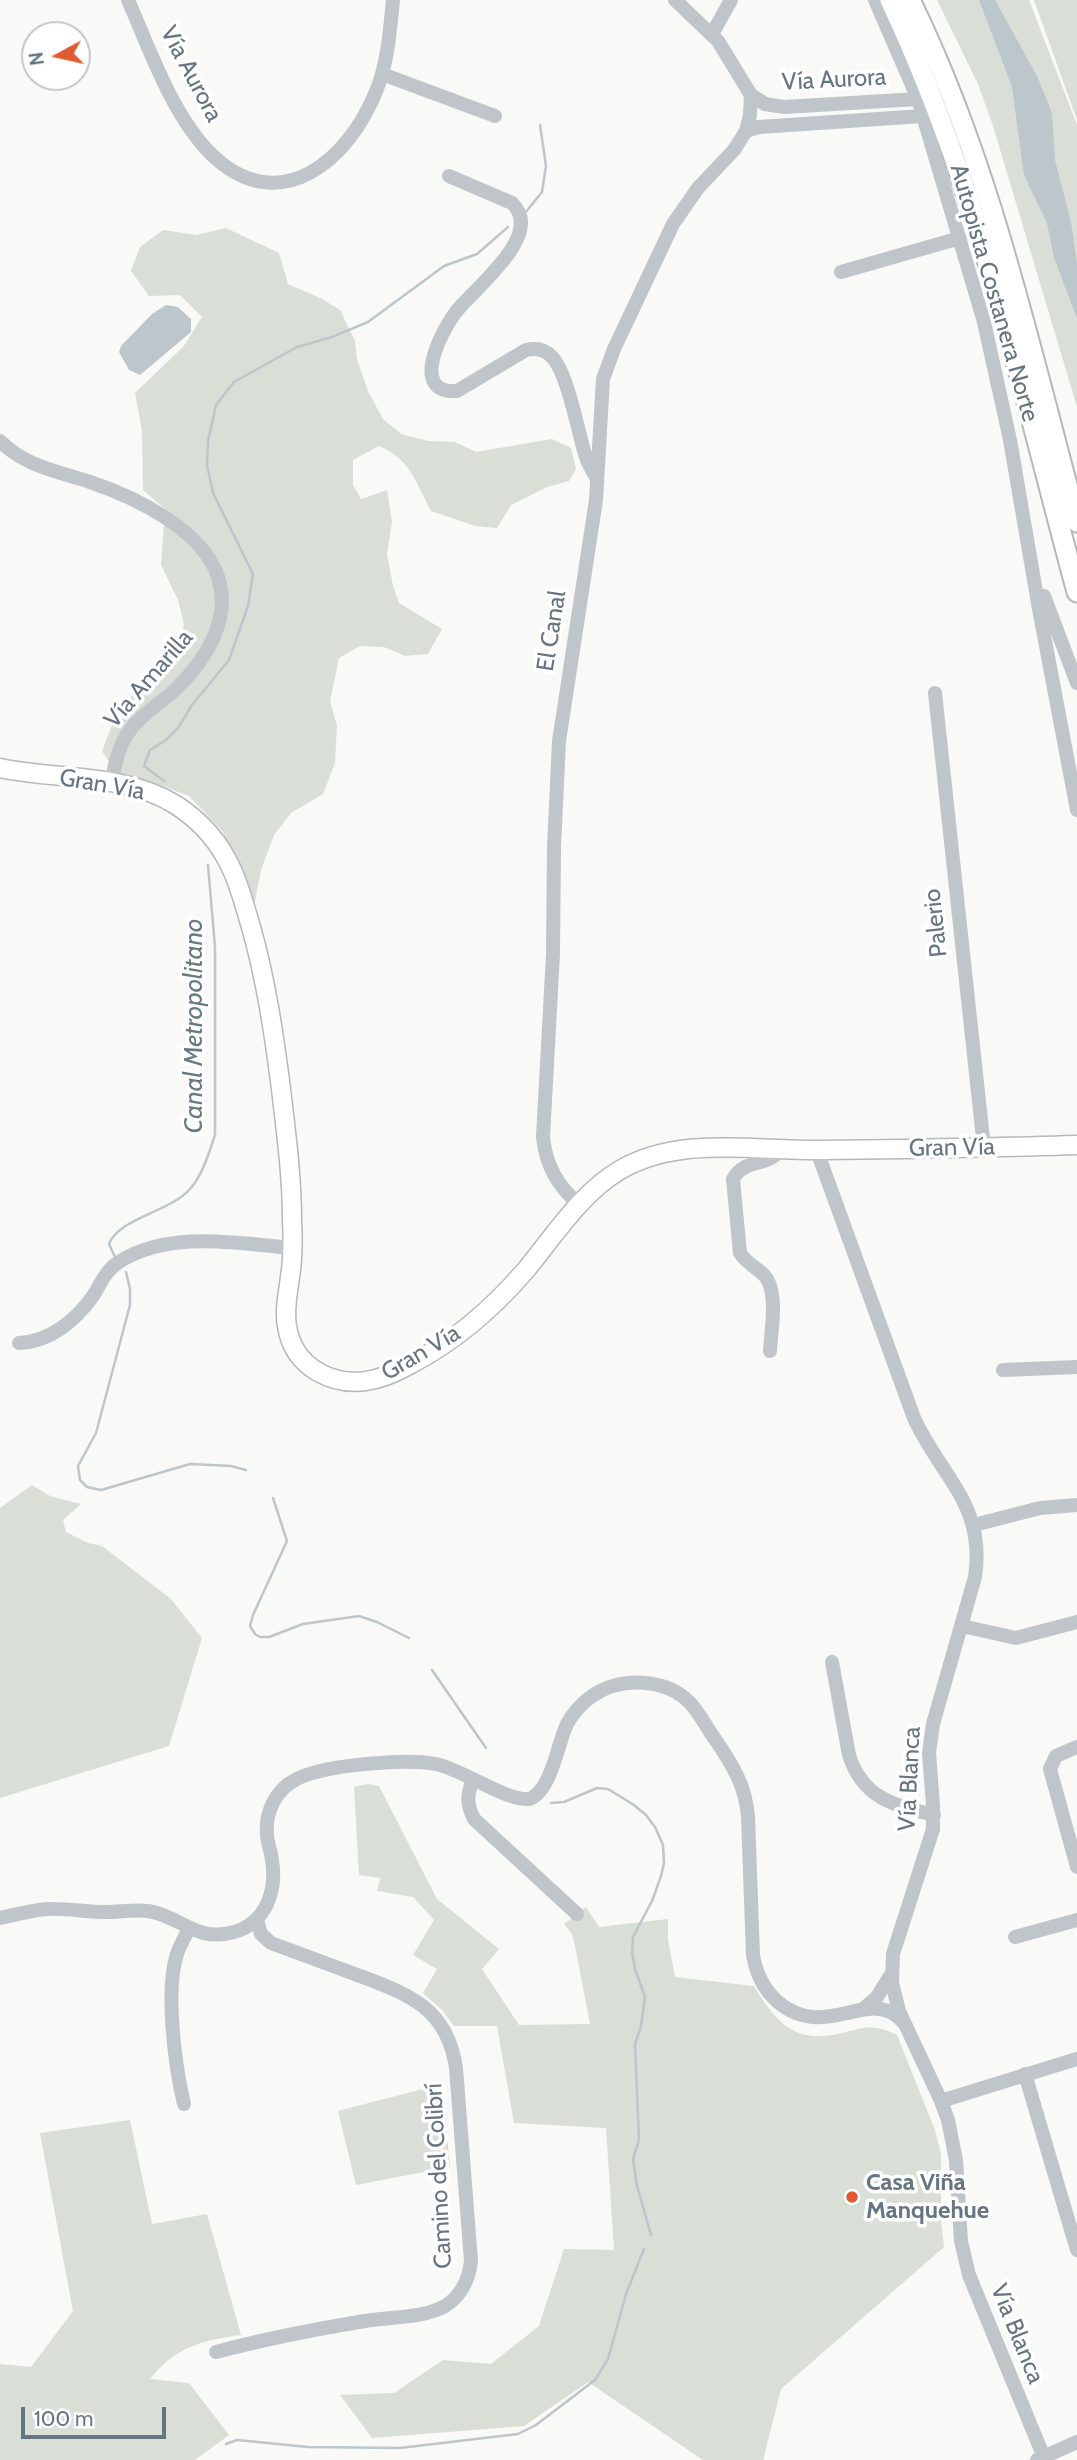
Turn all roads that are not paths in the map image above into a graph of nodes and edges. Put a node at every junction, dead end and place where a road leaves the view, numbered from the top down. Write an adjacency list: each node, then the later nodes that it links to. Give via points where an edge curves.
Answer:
1 (128, 0): 9 (street, Vía Aurora, via 170,92 197,137 219,161 255,179 291,180 325,164 354,133)
2 (393, 0): 9 (street, Vía Aurora)
3 (675, 0): 8 (street, Vía Aurora)
4 (731, 0): 8 (street)
5 (875, 0): 11 (street)
6 (890, 0): 24 (highway, Autopista Costanera Norte, via 924,75 970,202)
7 (910, 0): 19 (highway, Autopista Costanera Norte, via 948,83 985,186)
8 (712, 34): 10 (street, Vía Aurora)
9 (382, 74): 12 (street)
10 (751, 95): 11 (street, Vía Aurora, via 765,104 784,107); 14 (street, El Canal)
11 (918, 99): 13 (street)
12 (495, 116)
13 (923, 116): 14 (street, Vía Aurora); 16 (street)
14 (746, 131): 20 (street, El Canal, via 673,224 611,356 601,390)
15 (449, 176): 20 (street, via 512,204 522,222 502,263 450,321 432,359 433,380 446,390 457,391 526,351 547,352 557,363 586,458)
16 (960, 238): 17 (street); 23 (street, via 992,354)
17 (841, 272)
18 (0, 441): 30 (street, Vía Amarilla, via 35,466 108,489 157,514 191,536 218,575 222,610 211,642 187,677 128,733)
19 (1056, 445): 21 (highway); 22 (highway, Autopista Costanera Norte)
20 (598, 480): 36 (street, El Canal, via 559,741 543,1137 552,1172)
21 (1077, 489)
22 (1077, 522)
23 (1027, 541): 25 (street); 28 (street)
24 (1077, 592)
25 (1077, 683)
26 (935, 694): 33 (street, Palerio)
27 (1077, 733): 28 (street)
28 (1064, 741): 31 (street)
29 (0, 768): 30 (main road, Gran Vía)
30 (111, 783): 37 (main road, Gran Vía, via 152,793 187,812 215,841 232,868 270,1013 288,1146)
31 (1077, 810)
32 (1077, 1145): 33 (main road, Gran Vía)
33 (984, 1148): 35 (main road, Gran Vía)
34 (784, 1149): 35 (main road, Gran Vía); 36 (main road, Gran Vía, via 692,1149 652,1156 615,1173); 39 (street, via 744,1166 733,1180 740,1253 771,1286)
35 (817, 1150): 43 (street, Vía Blanca, via 914,1418 963,1498)
36 (580, 1205): 37 (main road, Gran Vía, via 512,1285 467,1327 401,1370 364,1382 324,1375 295,1349 286,1315)
37 (292, 1248): 38 (street, via 197,1242 142,1251 113,1267 65,1326)
38 (19, 1343)
39 (770, 1351)
40 (1077, 1367): 41 (street)
41 (1003, 1370)
42 (1077, 1505): 43 (street, via 1040,1508)
43 (974, 1525): 45 (street, Vía Blanca, via 977,1565)
44 (1077, 1622): 45 (street, via 1016,1638)
45 (962, 1626): 49 (street, Vía Blanca, via 930,1739)
46 (832, 1662): 49 (street, via 849,1755 862,1782 883,1800)
47 (1077, 1747): 50 (street, via 1061,1752 1051,1762)
48 (474, 1779): 51 (street, via 467,1797 474,1819); 53 (street, via 439,1765 407,1761 310,1774 290,1783 267,1818 272,1888); 58 (street, via 522,1799 535,1797 542,1791 566,1726 589,1699 626,1683 675,1692 691,1704 743,1788 751,1858 753,1955 762,1982 781,2004 806,2018)
49 (934, 1815): 57 (street, Vía Blanca)
50 (1077, 1867)
51 (577, 1914)
52 (0, 1918): 55 (street, via 46,1909 145,1911)
53 (257, 1920): 55 (street, via 223,1934); 65 (street, Camino del Colibrí, via 261,1934 271,1943 400,1991 420,2002 442,2027 457,2068 471,2261 462,2289 439,2309)
54 (1077, 1920): 56 (street)
55 (189, 1929): 63 (street, via 177,1955 173,2002 174,2045)
56 (1015, 1937)
57 (891, 1974): 58 (street, via 883,1990); 59 (street, Vía Blanca)
58 (863, 2009): 59 (street, via 881,2008)
59 (906, 2025): 62 (street, Vía Blanca)
60 (1077, 2059): 61 (street)
61 (1025, 2074): 62 (street); 64 (street)
62 (941, 2101): 67 (street, Vía Blanca, via 956,2160 965,2263)
63 (184, 2104)
64 (1077, 2250)
65 (216, 2353)
66 (1077, 2442): 67 (street)
67 (1042, 2459)

